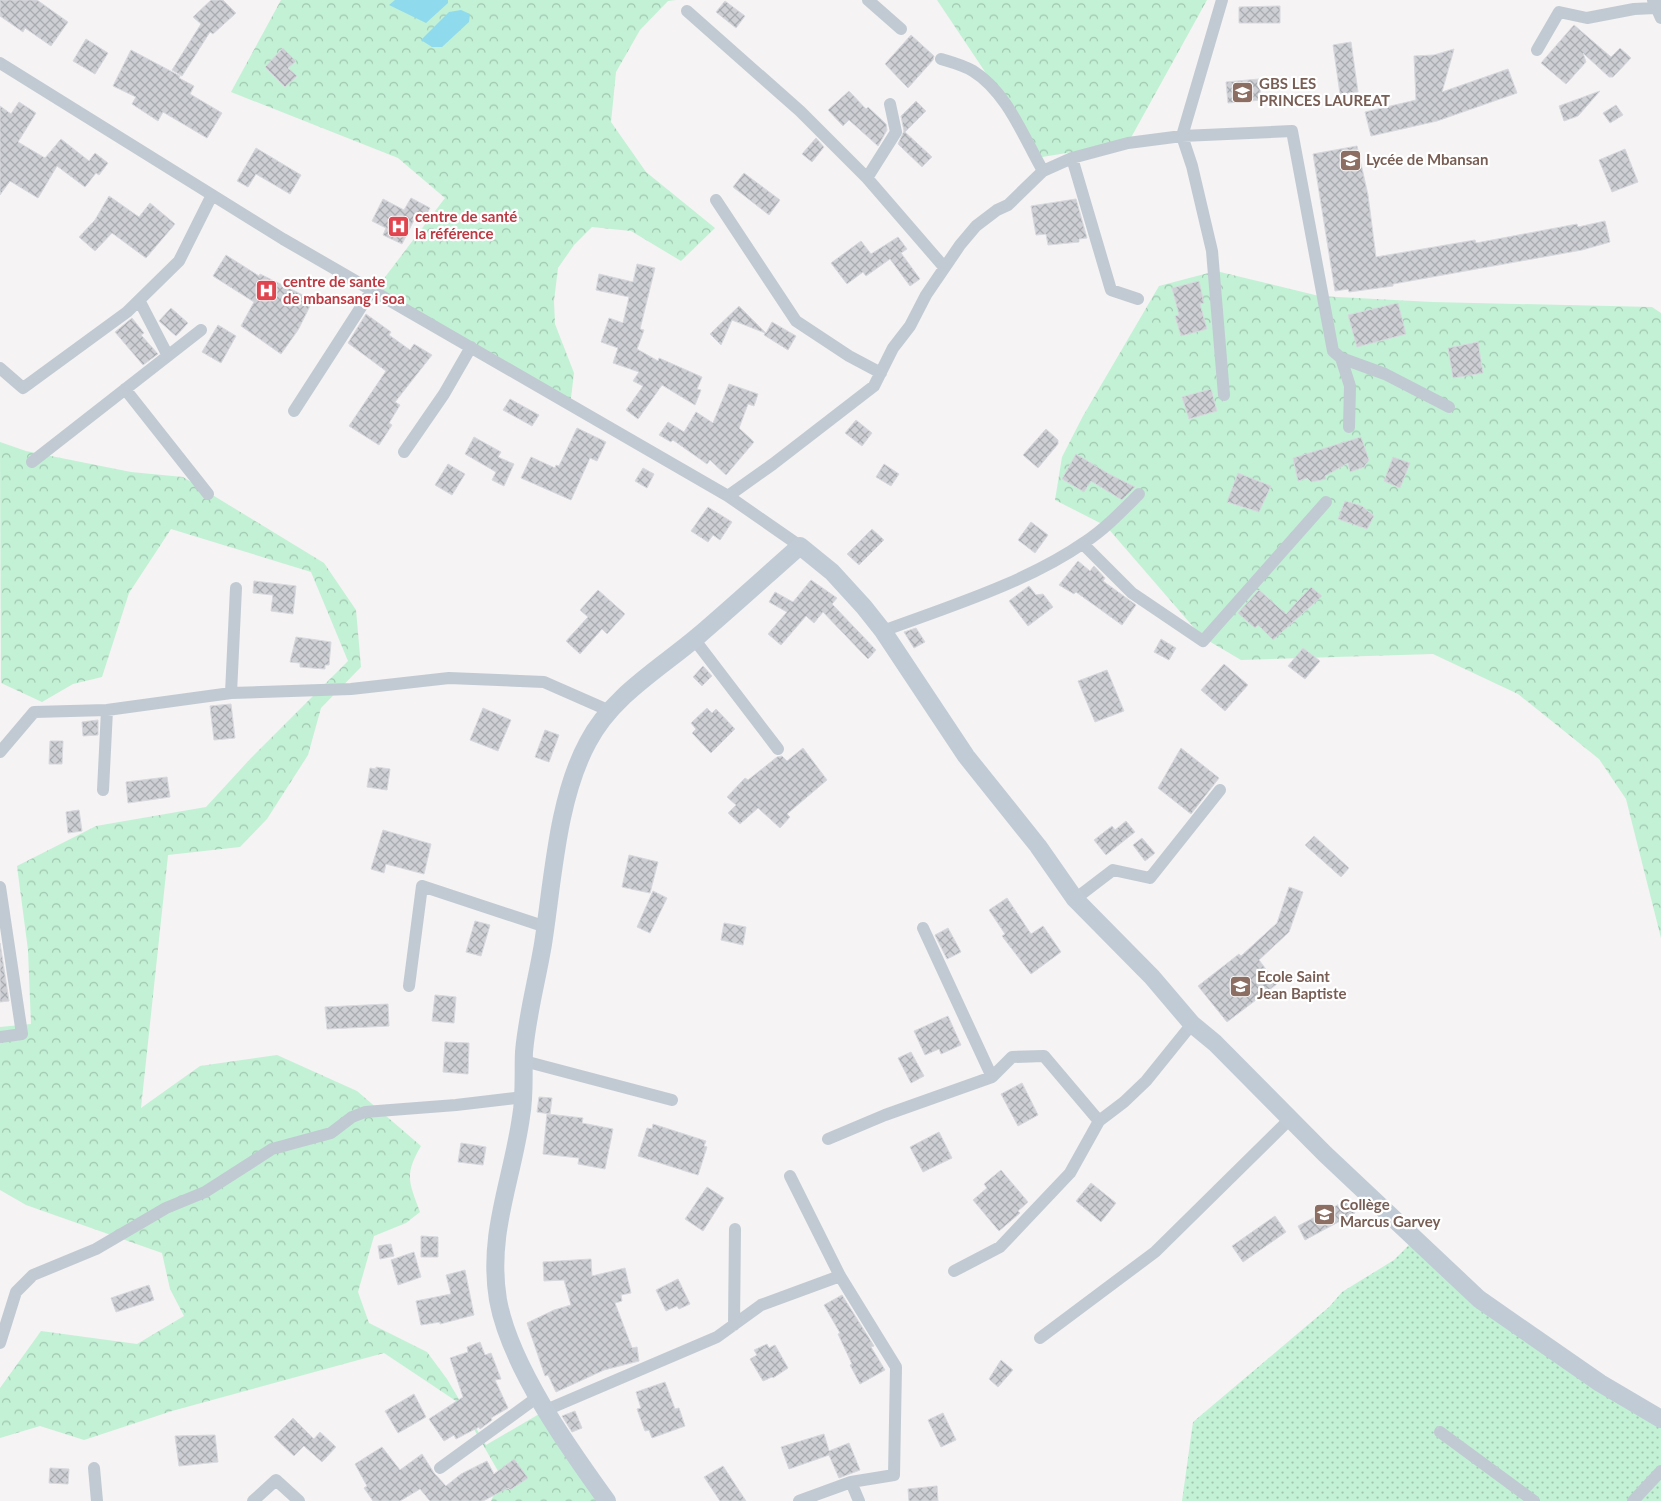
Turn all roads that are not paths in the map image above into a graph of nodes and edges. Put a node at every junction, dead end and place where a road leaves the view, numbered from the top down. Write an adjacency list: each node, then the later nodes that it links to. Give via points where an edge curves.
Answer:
1 (868, 0): 5 (street)
2 (1222, 0): 10 (street)
3 (1657, 6): 6 (street, via 1587,18 1559,12)
4 (687, 11): 13 (street, via 800,111)
5 (901, 29)
6 (1537, 50)
7 (941, 59): 12 (street, via 973,71 985,81 1008,110)
8 (0, 63): 14 (street)
9 (890, 104): 13 (street, via 896,132)
10 (1182, 136): 11 (street, via 1101,148); 23 (street, via 1292,131 1329,339 1333,350); 27 (street, via 1212,251)
11 (1072, 158): 12 (street); 18 (street, via 1111,290)
12 (1043, 171): 16 (street, via 1008,205 976,226)
13 (866, 178): 16 (street)
14 (212, 195): 17 (street); 19 (street, via 179,261)
15 (716, 200): 25 (street, via 796,321)
16 (944, 266): 25 (street)
17 (372, 290): 21 (street); 29 (street)
18 (1138, 298)
19 (140, 300): 22 (street); 24 (street, via 23,388)
20 (201, 330): 22 (street)
21 (471, 347): 31 (street, via 444,394); 35 (street)
22 (168, 356): 26 (street)
23 (1342, 358): 28 (street, via 1385,374); 30 (street, via 1350,386)
24 (0, 368)
25 (881, 373): 35 (street, via 874,386 855,402)
26 (125, 389): 32 (street); 33 (street)
27 (1224, 395)
28 (1449, 407)
29 (294, 411)
30 (1349, 427)
31 (404, 452)
32 (32, 462)
33 (208, 494)
34 (1140, 494): 37 (street)
35 (728, 496): 38 (street)
36 (1326, 502): 37 (street, via 1203,641 1132,593)
37 (1083, 544): 40 (street, via 991,590)
38 (800, 546): 40 (street, via 832,572); 41 (street)
39 (236, 588): 42 (street)
40 (883, 631): 50 (street, via 966,756 1038,846)
41 (694, 639): 44 (street, via 639,682); 45 (street)
42 (231, 693): 43 (street); 44 (street, via 351,689 449,678 544,682)
43 (107, 710): 46 (street, via 34,712); 47 (street)
44 (610, 711): 51 (street, via 588,740 574,772 560,828)
45 (778, 749)
46 (0, 752)
47 (103, 790)
48 (1220, 790): 50 (street, via 1150,878 1112,870)
49 (0, 886): 55 (street, via 22,1034)
50 (1075, 899): 54 (street, via 1152,977)
51 (546, 927): 53 (street, via 422,886); 56 (street)
52 (923, 928): 57 (street)
53 (409, 986)
54 (1192, 1024): 60 (street, via 1216,1043); 61 (street, via 1146,1081)
55 (0, 1037)
56 (524, 1061): 58 (street); 59 (street)
57 (992, 1077): 61 (street, via 1012,1057 1044,1056); 62 (street)
58 (524, 1096): 69 (street, via 365,1112 352,1117 331,1133 272,1149 205,1192 166,1208 96,1249 33,1276 16,1292); 70 (street, via 495,1241 495,1273 498,1303 508,1334)
59 (672, 1100)
60 (1290, 1119): 68 (street, via 1155,1252); 71 (street, via 1479,1299 1600,1383)
61 (1099, 1121): 65 (street, via 1070,1173 1000,1247)
62 (828, 1139)
63 (790, 1176): 66 (street)
64 (735, 1229): 67 (street)
65 (954, 1271)
66 (840, 1276): 67 (street, via 761,1305); 76 (street, via 896,1367 894,1476)
67 (734, 1324): 70 (street, via 717,1337)
68 (1040, 1338)
69 (0, 1343)
70 (542, 1403): 74 (street); 80 (street)
71 (1661, 1419)
72 (1440, 1432): 83 (street)
73 (94, 1468): 77 (street)
74 (440, 1468)
75 (1661, 1471): 84 (street)
76 (851, 1482): 81 (street); 82 (street)
77 (97, 1501)
78 (253, 1501): 79 (street, via 276,1480)
79 (299, 1501)
80 (607, 1501)
81 (800, 1501)
82 (859, 1501)
83 (1534, 1501)
84 (1633, 1501)

